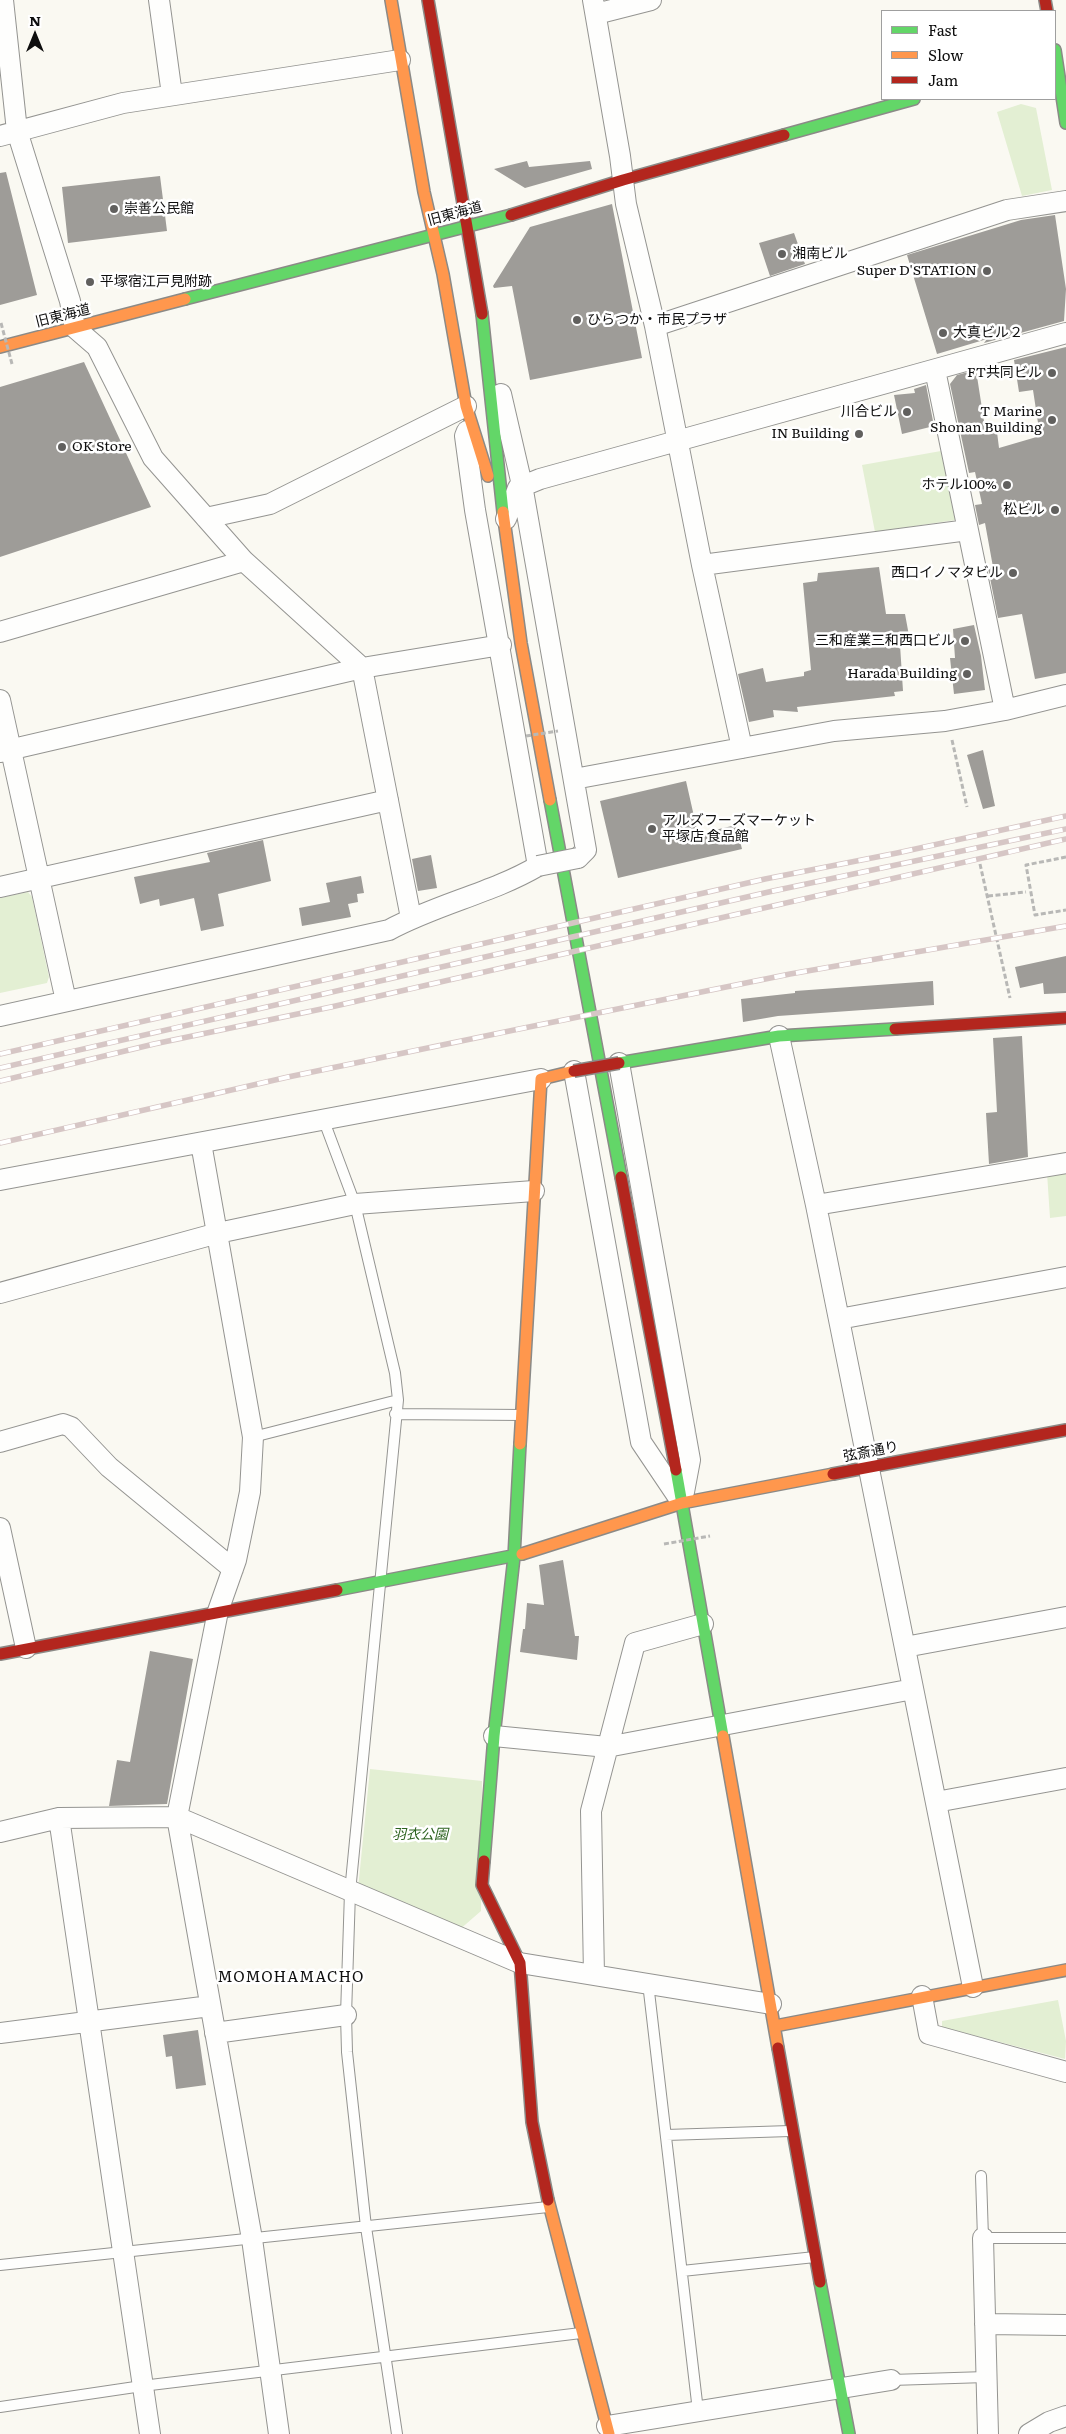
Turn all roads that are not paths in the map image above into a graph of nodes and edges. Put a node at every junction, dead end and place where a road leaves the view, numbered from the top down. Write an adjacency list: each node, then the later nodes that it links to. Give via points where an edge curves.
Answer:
1 (3, 0): 12 (street)
2 (160, 0): 9 (street)
3 (390, 0): 8 (street)
4 (428, 0): 15 (street)
5 (651, 0): 6 (street)
6 (594, 7): 13 (street)
7 (1058, 57): 11 (street)
8 (400, 60): 9 (street); 16 (street)
9 (172, 95): 12 (street, via 123,103)
10 (910, 100): 13 (street, 旧東海道)
11 (1066, 123)
12 (8, 134): 19 (street, via 70,301)
13 (623, 180): 15 (street, 旧東海道); 18 (street)
14 (1066, 201): 18 (street, via 1007,210)
15 (467, 226): 16 (street, 旧東海道); 17 (street)
16 (434, 235): 19 (street, 旧東海道); 23 (street)
17 (482, 313): 25 (street); 27 (street)
18 (655, 326): 24 (street)
19 (76, 328): 21 (street, 旧東海道); 26 (street, via 97,348 153,458)
20 (1066, 333): 22 (street)
21 (0, 347)
22 (934, 370): 24 (street); 28 (street)
23 (468, 414): 26 (street, via 270,504); 27 (street); 32 (street, via 464,436)
24 (678, 440): 25 (street); 30 (street)
25 (522, 485): 27 (street, via 516,490); 39 (street)
26 (206, 518): 29 (street)
27 (504, 525): 70 (street, via 521,643)
28 (968, 530): 30 (street); 36 (street)
29 (244, 561): 31 (street); 33 (street)
30 (702, 564): 37 (street)
31 (0, 632)
32 (501, 645): 33 (street); 41 (street)
33 (362, 668): 38 (street); 40 (street)
34 (1066, 695): 36 (street)
35 (0, 700): 38 (street)
36 (1005, 710): 37 (street, via 946,721 834,731)
37 (742, 748): 39 (street)
38 (5, 751): 42 (street)
39 (574, 779): 41 (street, bridge, via 586,850 578,858)
40 (388, 800): 42 (street); 44 (street)
41 (538, 866): 44 (street, via 518,877)
42 (40, 879): 43 (street); 45 (street)
43 (0, 887)
44 (411, 918): 45 (street, via 390,930)
45 (66, 1001): 46 (street)
46 (0, 1016)
47 (1066, 1018): 48 (street)
48 (779, 1036): 49 (street); 58 (street)
49 (619, 1063): 50 (street, bridge); 70 (street, via 690,1460)
50 (574, 1071): 51 (street); 70 (street, via 641,1442)
51 (541, 1079): 52 (street); 56 (street)
52 (324, 1121): 53 (street); 57 (lane)
53 (201, 1143): 55 (street); 59 (street)
54 (1066, 1163): 58 (street)
55 (0, 1180)
56 (534, 1191): 57 (street); 65 (street)
57 (355, 1204): 59 (street); 63 (lane, via 395,1373)
58 (816, 1205): 62 (street)
59 (218, 1232): 61 (street); 67 (street)
60 (1066, 1277): 62 (street)
61 (0, 1293)
62 (839, 1320): 69 (street)
63 (398, 1400): 64 (lane); 67 (lane)
64 (395, 1414): 65 (lane); 74 (lane)
65 (522, 1415): 72 (street)
66 (1066, 1430): 69 (street, 弦斎通り)
67 (253, 1437): 73 (street, via 250,1492)
68 (0, 1442): 73 (street, via 63,1424 71,1427 109,1467)
69 (869, 1467): 70 (street, 弦斎通り); 78 (street)
70 (682, 1503): 72 (street, 弦斎通り); 77 (street)
71 (0, 1528): 79 (street)
72 (514, 1556): 74 (street, 弦斎通り); 83 (street)
73 (233, 1569): 75 (street)
74 (380, 1583): 75 (street, 弦斎通り); 90 (lane)
75 (218, 1611): 79 (street, 弦斎通り); 87 (street)
76 (1066, 1617): 78 (street)
77 (703, 1624): 82 (street); 84 (street, via 635,1643)
78 (905, 1647): 81 (street)
79 (26, 1648): 80 (street, 弦斎通り)
80 (0, 1654)
81 (913, 1689): 82 (street); 86 (street)
82 (721, 1726): 84 (street); 97 (street)
83 (494, 1736): 84 (street); 91 (street, via 482,1885)
84 (607, 1747): 93 (street, via 591,1811)
85 (1066, 1778): 86 (street)
86 (936, 1802): 95 (street)
87 (177, 1817): 88 (street); 90 (street); 98 (street)
88 (59, 1818): 89 (street); 100 (street)
89 (0, 1832)
90 (350, 1892): 91 (street); 99 (lane)
91 (520, 1963): 93 (street); 108 (street, via 532,2122)
92 (1066, 1970): 95 (street)
93 (594, 1975): 94 (street)
94 (648, 1983): 97 (street); 106 (lane)
95 (973, 1987): 96 (street)
96 (922, 1996): 101 (street); 104 (street, via 929,2034)
97 (771, 2004): 101 (street)
98 (210, 2006): 100 (street); 103 (street)
99 (346, 2015): 103 (street); 109 (lane)
100 (89, 2022): 102 (street); 113 (street)
101 (774, 2026): 105 (street)
102 (0, 2033)
103 (215, 2033): 112 (street)
104 (1066, 2072)
105 (792, 2131): 106 (lane); 114 (street)
106 (666, 2135): 116 (lane)
107 (981, 2176): 110 (lane)
108 (549, 2206): 109 (lane); 119 (street)
109 (366, 2227): 112 (lane); 120 (lane)
110 (983, 2238): 111 (lane); 117 (street)
111 (1066, 2238)
112 (252, 2239): 113 (lane); 121 (street)
113 (123, 2252): 115 (lane); 124 (street)
114 (816, 2257): 116 (lane); 125 (street)
115 (0, 2265)
116 (682, 2271): 127 (lane)
117 (985, 2324): 118 (street); 122 (street)
118 (1066, 2325)
119 (581, 2333): 120 (lane); 129 (street)
120 (386, 2357): 121 (lane); 132 (lane)
121 (269, 2371): 124 (lane); 131 (street)
122 (986, 2377): 123 (lane); 134 (street)
123 (891, 2380): 125 (street)
124 (142, 2386): 126 (lane); 130 (street)
125 (842, 2388): 127 (street); 133 (street)
126 (0, 2406)
127 (698, 2411): 129 (street)
128 (1066, 2416): 135 (street)
129 (608, 2430)
130 (150, 2434)
131 (279, 2434)
132 (397, 2434)
133 (849, 2434)
134 (988, 2434)
135 (1029, 2434)

